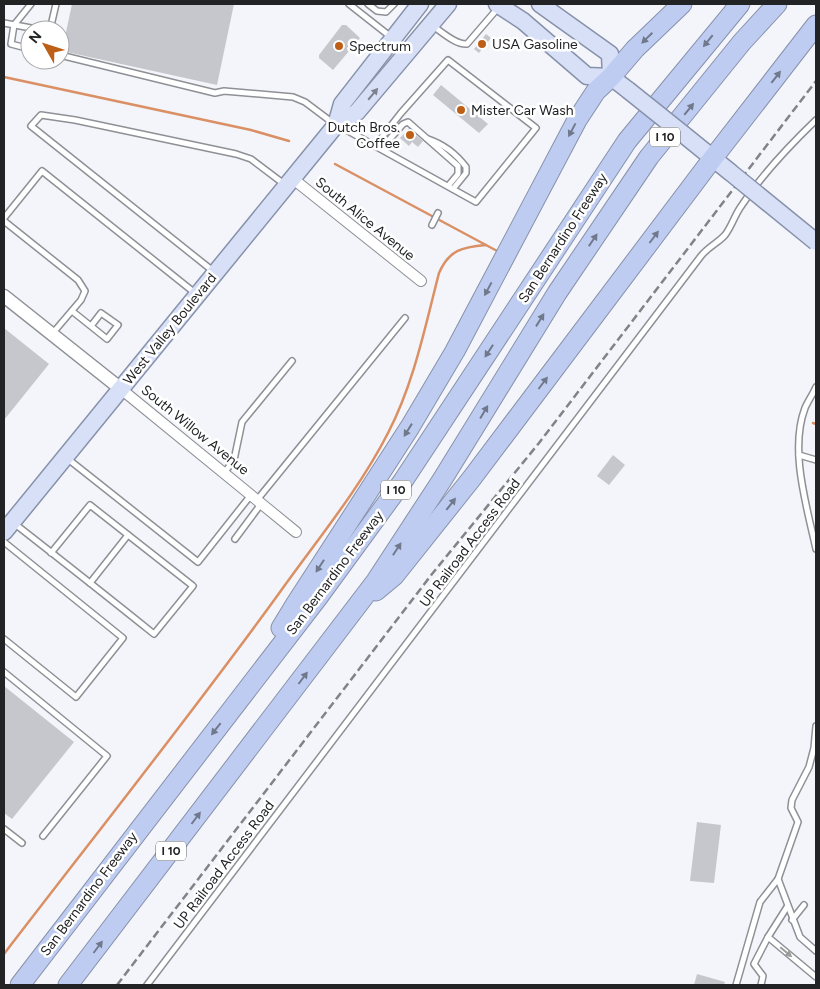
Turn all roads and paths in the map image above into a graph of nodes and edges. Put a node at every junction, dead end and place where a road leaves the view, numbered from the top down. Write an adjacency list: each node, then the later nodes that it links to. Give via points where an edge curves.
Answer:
1 (31, 4): 15 (lane)
2 (56, 4): 13 (lane)
3 (349, 4): 19 (lane)
4 (368, 4): 5 (lane, via 377,11 386,12)
5 (394, 4)
6 (420, 4): 19 (main road, West Valley Boulevard)
7 (448, 4): 16 (main road, West Valley Boulevard)
8 (540, 4): 22 (main road, via 610,54)
9 (682, 4): 22 (highway, one-way to 22, via 635,49)
10 (740, 4): 62 (highway, San Bernardino Freeway / I 10, one-way to 62, via 627,141 403,481)
11 (778, 4): 59 (highway, San Bernardino Freeway / I 10, one-way to 11, via 442,480 561,286 649,157 742,42)
12 (499, 5): 16 (lane, via 464,45); 22 (main road, via 587,76)
13 (52, 20)
14 (4, 23): 15 (lane)
15 (14, 25): 18 (lane); 20 (lane, via 11,44)
16 (430, 25): 24 (main road, West Valley Boulevard, one-way to 16, via 357,112)
17 (816, 25): 28 (highway, one-way to 17)
18 (20, 26)
19 (393, 39): 24 (main road, West Valley Boulevard, via 342,104)
20 (20, 46)
21 (70, 58): 24 (lane, via 215,93 224,91 293,98 305,102)
22 (612, 77): 28 (main road, bridge); 62 (highway, one-way to 62, via 596,91 577,120 445,368 295,605)
23 (816, 120): 76 (lane, UP Railroad Access Road, via 765,173 724,237 705,252)
24 (336, 125): 26 (lane); 29 (main road, West Valley Boulevard)
25 (428, 140): 27 (lane, via 408,122); 30 (lane, via 458,166); 30 (lane, via 438,143 466,167 466,173)
26 (375, 146): 27 (lane); 30 (lane, via 448,60 536,128 476,202)
27 (381, 149): 30 (lane)
28 (706, 153): 34 (main road, bridge); 59 (highway, one-way to 28, via 394,576 472,478)
29 (289, 182): 35 (main road, West Valley Boulevard); 35 (lane, via 251,159 236,154 136,132 41,115 31,126); 36 (street, South Alice Avenue)
30 (451, 188)
31 (438, 213): 33 (lane)
32 (4, 219): 37 (lane, via 42,171); 39 (lane, via 78,280 85,291)
33 (432, 225)
34 (816, 242)
35 (215, 273): 37 (main road, West Valley Boulevard)
36 (420, 281)
37 (198, 295): 45 (main road, West Valley Boulevard)
38 (4, 296): 42 (street, South Willow Avenue)
39 (72, 311): 41 (lane); 42 (lane)
40 (405, 318): 50 (lane)
41 (91, 326): 41 (lane, via 107,339 118,325 101,313)
42 (52, 334): 45 (street, South Willow Avenue)
43 (292, 361): 49 (lane, via 242,422 234,460)
44 (816, 388): 46 (lane, via 805,408)
45 (121, 389): 47 (main road, West Valley Boulevard); 49 (street, South Willow Avenue)
46 (799, 455): 48 (lane); 56 (lane)
47 (65, 457): 50 (lane, via 198,562); 51 (main road, West Valley Boulevard)
48 (816, 460)
49 (224, 473): 50 (street, South Willow Avenue)
50 (256, 499): 52 (street, South Willow Avenue); 54 (lane)
51 (8, 527): 57 (lane)
52 (296, 532)
53 (128, 536): 57 (lane, via 90,505); 58 (lane); 58 (lane, via 193,586 154,634)
54 (235, 538)
55 (4, 542): 60 (lane, via 123,638 76,697)
56 (816, 549)
57 (51, 553): 58 (lane)
58 (90, 583)
59 (359, 604): 75 (highway, San Bernardino Freeway / I 10, one-way to 59)
60 (4, 639)
61 (4, 672): 65 (lane, via 107,756)
62 (246, 690): 74 (highway, San Bernardino Freeway / I 10, one-way to 74)
63 (816, 726): 67 (lane, via 809,767 792,800 791,808 798,822)
64 (4, 829): 66 (lane)
65 (43, 836)
66 (22, 843)
67 (778, 879): 69 (lane); 77 (lane, via 760,902)
68 (804, 905): 70 (lane)
69 (787, 908): 70 (lane); 71 (lane)
70 (792, 920): 72 (lane, via 800,938)
71 (768, 937): 73 (lane, one-way to 73); 78 (lane, via 754,964 763,976)
72 (816, 951)
73 (816, 977)
74 (20, 985)
75 (68, 985)
76 (147, 985)
77 (736, 985)
78 (761, 985)

